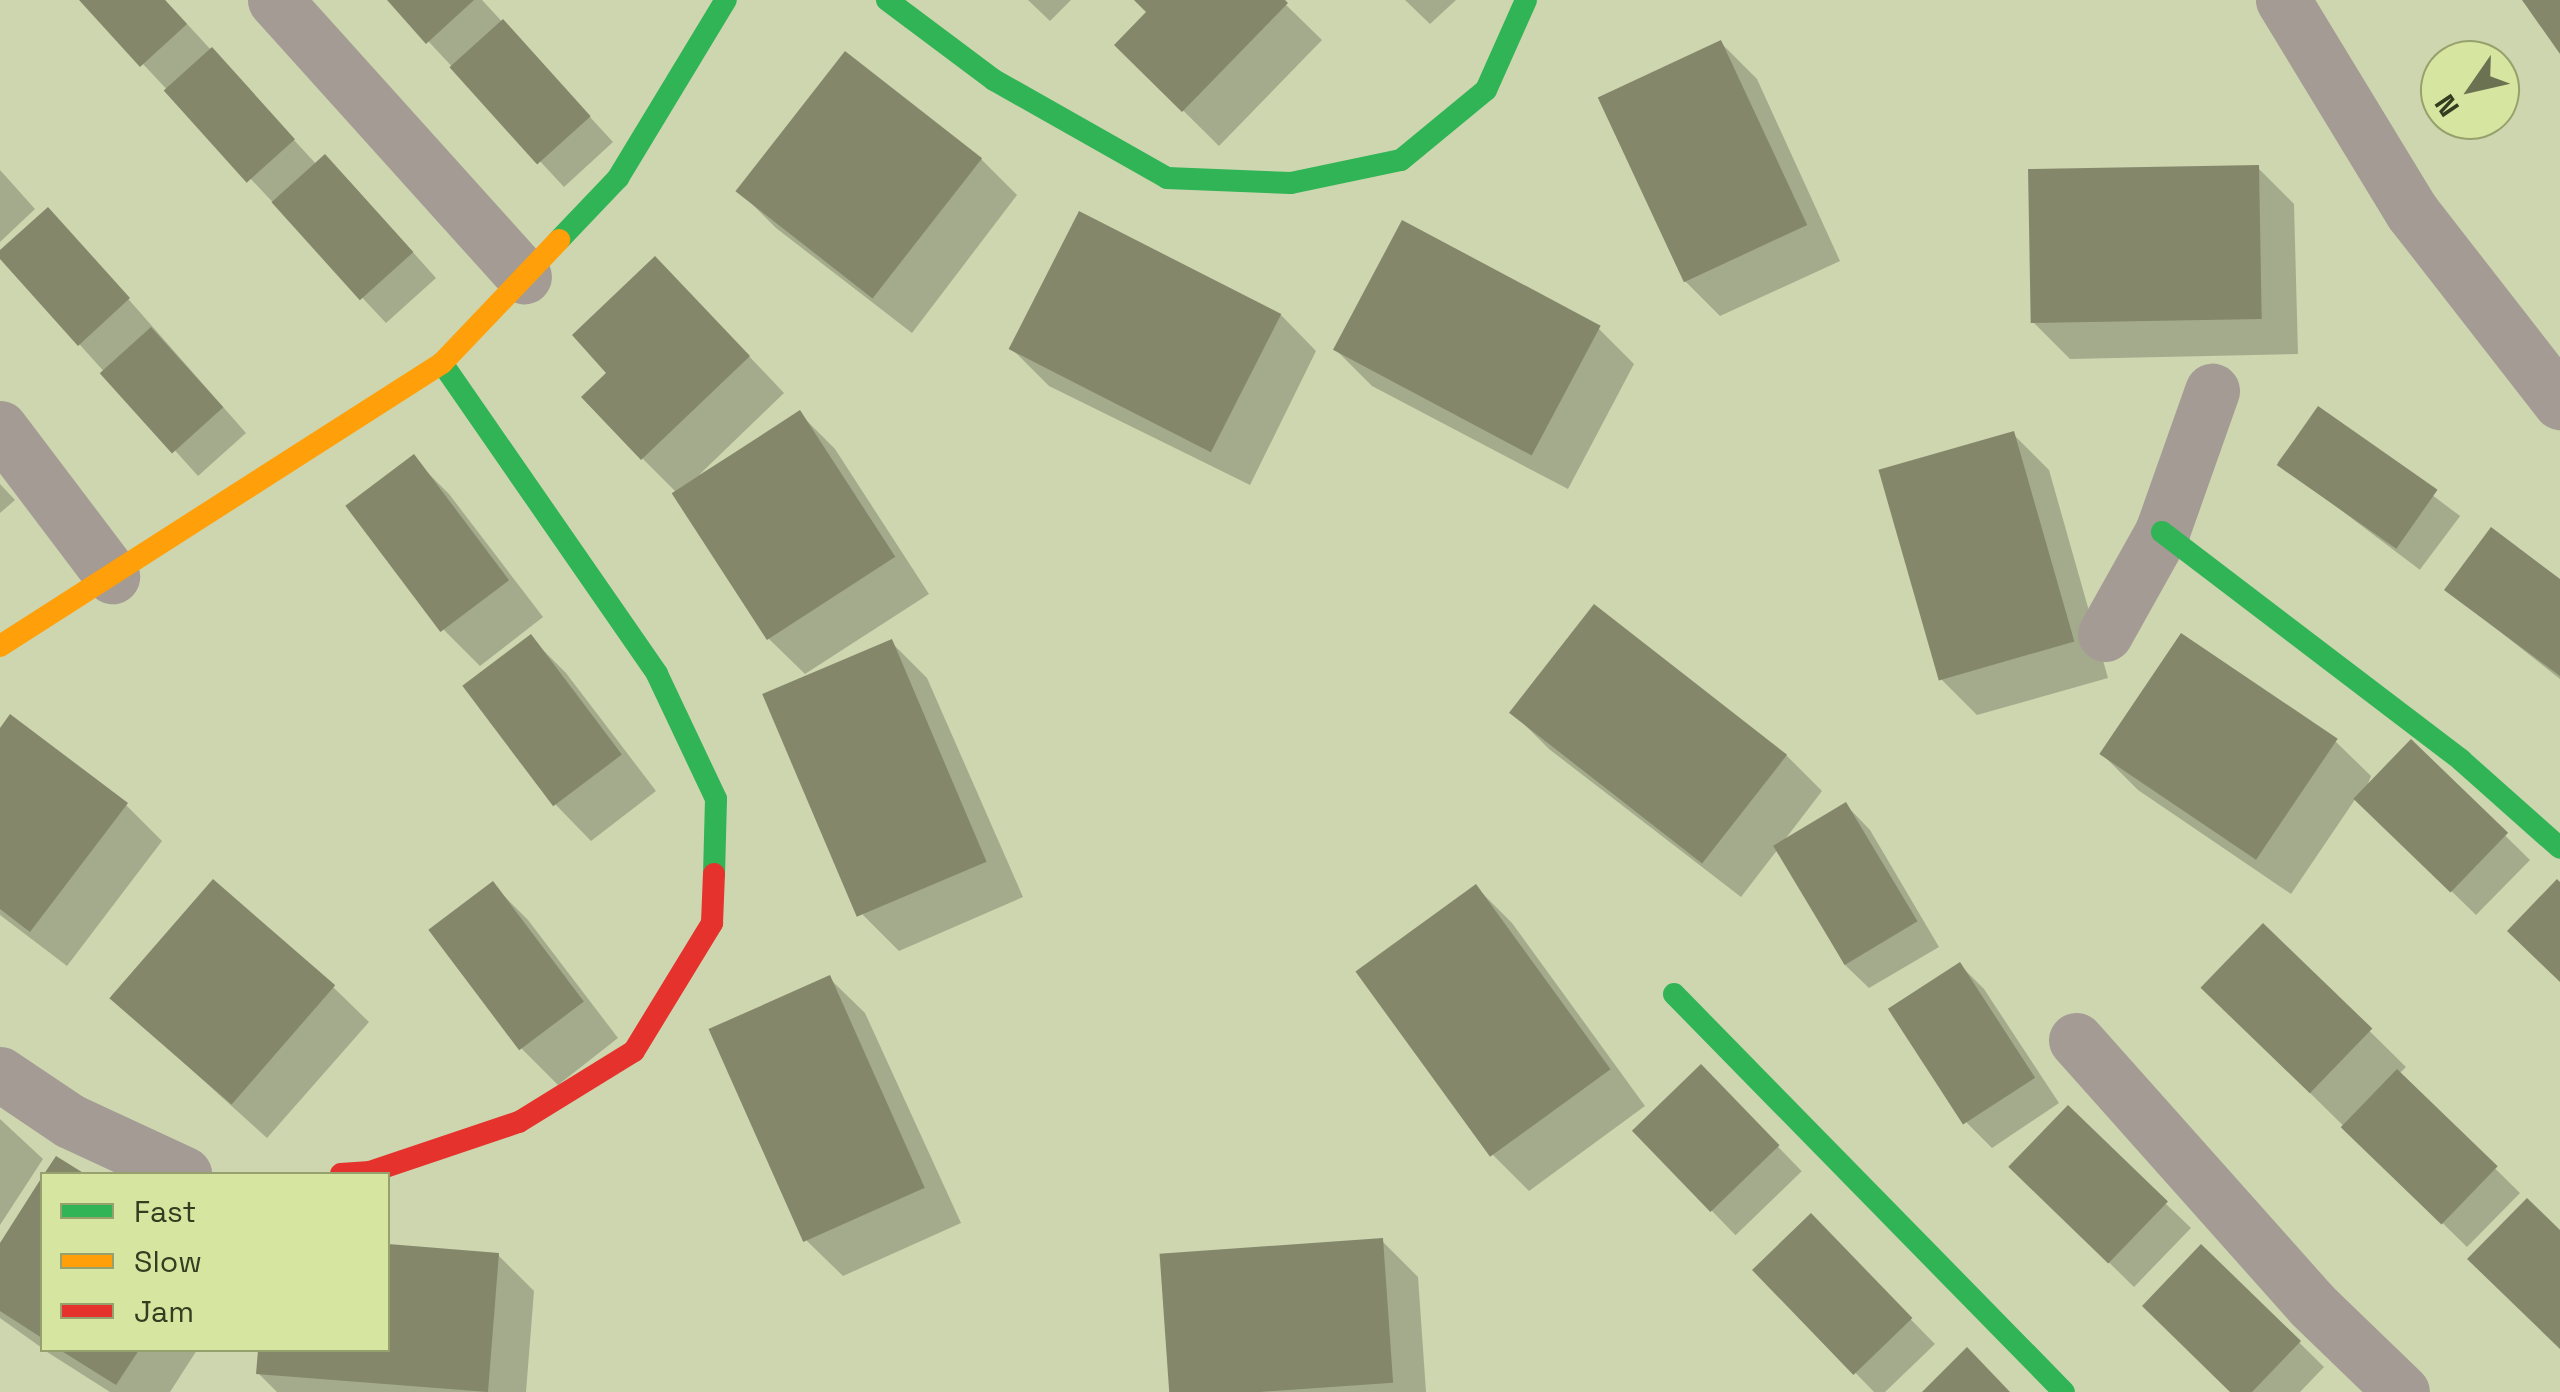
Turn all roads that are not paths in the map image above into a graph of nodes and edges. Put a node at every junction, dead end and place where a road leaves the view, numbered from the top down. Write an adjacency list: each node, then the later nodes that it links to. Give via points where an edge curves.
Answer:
1 (275, 0): 6 (street)
2 (726, 0): 6 (street, via 618,178)
3 (887, 0): 4 (street, via 994,80 1167,178 1291,183 1401,160 1486,90)
4 (1526, 0)
5 (2283, 0): 9 (street, via 2412,212)
6 (524, 277): 7 (street)
7 (442, 364): 12 (street); 20 (street, via 658,674 716,799 712,923 634,1050 518,1122)
8 (2212, 391): 11 (street)
9 (2560, 402)
10 (0, 428): 12 (street)
11 (2162, 532): 13 (street); 15 (street, via 2462,760)
12 (112, 576): 14 (street)
13 (2106, 634)
14 (0, 646)
15 (2560, 848)
16 (1674, 994): 21 (street)
17 (2076, 1040): 22 (street, via 2286,1277)
18 (0, 1074): 19 (street, via 70,1122)
19 (180, 1172)
20 (370, 1172)
21 (2064, 1392)
22 (2402, 1392)

